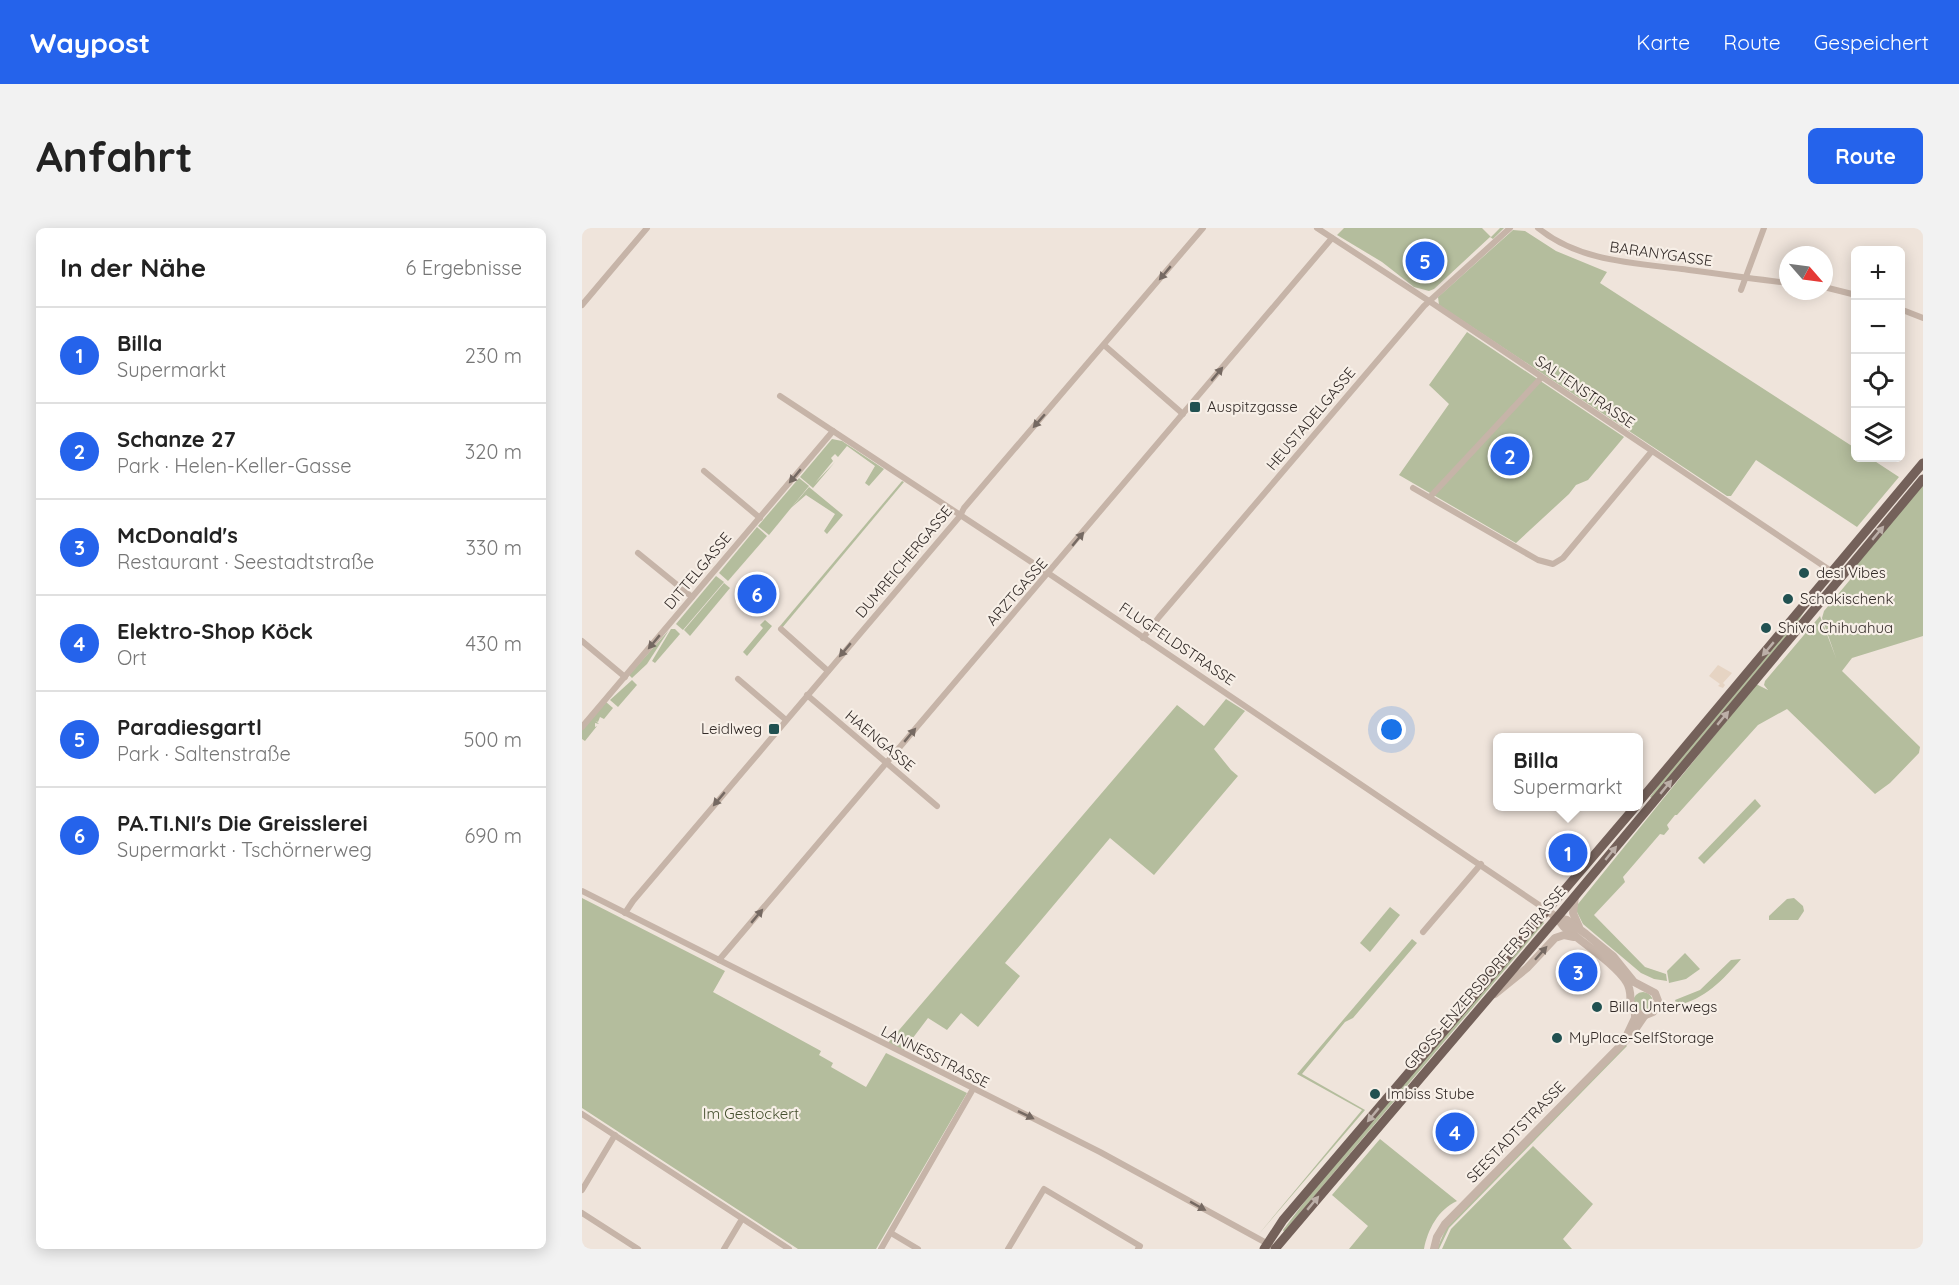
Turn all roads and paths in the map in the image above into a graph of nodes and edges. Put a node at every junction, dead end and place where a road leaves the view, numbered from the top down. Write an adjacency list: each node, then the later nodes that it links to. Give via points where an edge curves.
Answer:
1 (647, 228): 14 (street)
2 (1203, 228): 17 (street, DUMREICHERGASSE, one-way to 17)
3 (1317, 228): 7 (street, SALTENSTRASSE)
4 (1510, 228): 13 (street, HEUSTADELGASSE)
5 (1538, 228): 8 (street, BARANYGASSE, via 1579,252 1609,260)
6 (1764, 228): 8 (street)
7 (1332, 238): 13 (street, SALTENSTRASSE); 20 (street, ARZTGASSE, one-way to 7)
8 (1746, 278): 9 (street, BARANYGASSE); 11 (street)
9 (1779, 282)
10 (1833, 289): 12 (street)
11 (1741, 290)
12 (1851, 294)
13 (1429, 301): 18 (street, SALTENSTRASSE); 35 (street, HEUSTADELGASSE)
14 (582, 305)
15 (1905, 311): 16 (street)
16 (1923, 318)
17 (1104, 345): 20 (street); 28 (street, DUMREICHERGASSE, one-way to 28)
18 (1541, 378): 22 (street, SALTENSTRASSE); 27 (street)
19 (780, 396): 21 (street, FLUGFELDSTRASSE)
20 (1183, 414): 31 (street, ARZTGASSE, one-way to 20)
21 (833, 431): 28 (street, FLUGFELDSTRASSE); 29 (street, DITTELGASSE, one-way to 29)
22 (1652, 451): 27 (street, via 1563,558 1553,564 1538,560); 32 (street, SALTENSTRASSE)
23 (1923, 463): 32 (main road, GROSS-ENZERSDORFER STRASSE)
24 (704, 471): 29 (street)
25 (1923, 479): 32 (main road, GROSS-ENZERSDORFER STRASSE, one-way to 25)
26 (1413, 488): 27 (street)
27 (1430, 497)
28 (960, 516): 31 (street, FLUGFELDSTRASSE); 37 (street, DUMREICHERGASSE, one-way to 37)
29 (760, 518): 33 (street, DITTELGASSE)
30 (638, 553): 33 (street)
31 (1048, 574): 35 (street, FLUGFELDSTRASSE); 43 (street, ARZTGASSE, one-way to 31)
32 (1836, 575): 44 (main road, GROSS-ENZERSDORFER STRASSE, one-way to 44); 49 (main road, GROSS-ENZERSDORFER STRASSE, one-way to 32)
33 (692, 597): 38 (street, DITTELGASSE, one-way to 38)
34 (781, 629): 37 (street)
35 (1143, 638): 47 (street, FLUGFELDSTRASSE)
36 (582, 641): 38 (street)
37 (828, 671): 40 (street, DUMREICHERGASSE)
38 (625, 677): 42 (street, DITTELGASSE)
39 (738, 679): 41 (street)
40 (807, 695): 41 (street, DUMREICHERGASSE); 43 (street, HAENGASSE)
41 (786, 720): 51 (street, DUMREICHERGASSE, one-way to 51)
42 (582, 727)
43 (887, 763): 45 (street, HAENGASSE); 56 (street, ARZTGASSE, one-way to 43)
44 (1643, 798)
45 (937, 806)
46 (1632, 811): 50 (main road, GROSS-ENZERSDORFER STRASSE)
47 (1481, 864): 50 (street, FLUGFELDSTRASSE); 53 (street)
48 (582, 891): 51 (street, LANNESSTRASSE)
49 (1575, 896): 52 (main road, GROSS-ENZERSDORFER STRASSE); 54 (street, via 1573,918)
50 (1548, 911): 52 (street, FLUGFELDSTRASSE); 71 (main road, GROSS-ENZERSDORFER STRASSE, one-way to 71, via 1283,1220)
51 (625, 913): 56 (street, LANNESSTRASSE)
52 (1557, 918): 54 (street, SEESTADTSTRASSE, via 1567,920); 55 (street); 60 (main road, GROSS-ENZERSDORFER STRASSE)
53 (1422, 932)
54 (1586, 934): 57 (street, SEESTADTSTRASSE, via 1613,956 1634,982)
55 (1575, 937): 58 (street, via 1627,981); 60 (street, one-way to 55, via 1556,938)
56 (719, 960): 63 (street, LANNESSTRASSE)
57 (1645, 988): 58 (street, via 1634,992); 61 (street, SEESTADTSTRASSE, via 1655,993 1658,1001 1653,1012)
58 (1630, 999): 59 (street)
59 (1635, 1012): 61 (street); 62 (street, SEESTADTSTRASSE)
60 (1474, 1014): 71 (main road, GROSS-ENZERSDORFER STRASSE, one-way to 60)
61 (1645, 1015): 62 (street, SEESTADTSTRASSE)
62 (1626, 1039): 78 (street, SEESTADTSTRASSE, via 1445,1224)
63 (973, 1089): 69 (street); 71 (street, LANNESSTRASSE, one-way to 71, via 1100,1152)
64 (582, 1114): 65 (street)
65 (615, 1135): 66 (street); 68 (street)
66 (582, 1190)
67 (582, 1213): 72 (street)
68 (742, 1219): 73 (street); 74 (street)
69 (891, 1233): 75 (street); 76 (street)
70 (1139, 1247): 77 (street, via 1044,1189)
71 (1272, 1248)
72 (638, 1249)
73 (724, 1249)
74 (789, 1249)
75 (881, 1249)
76 (918, 1249)
77 (1008, 1249)
78 (1434, 1249)

